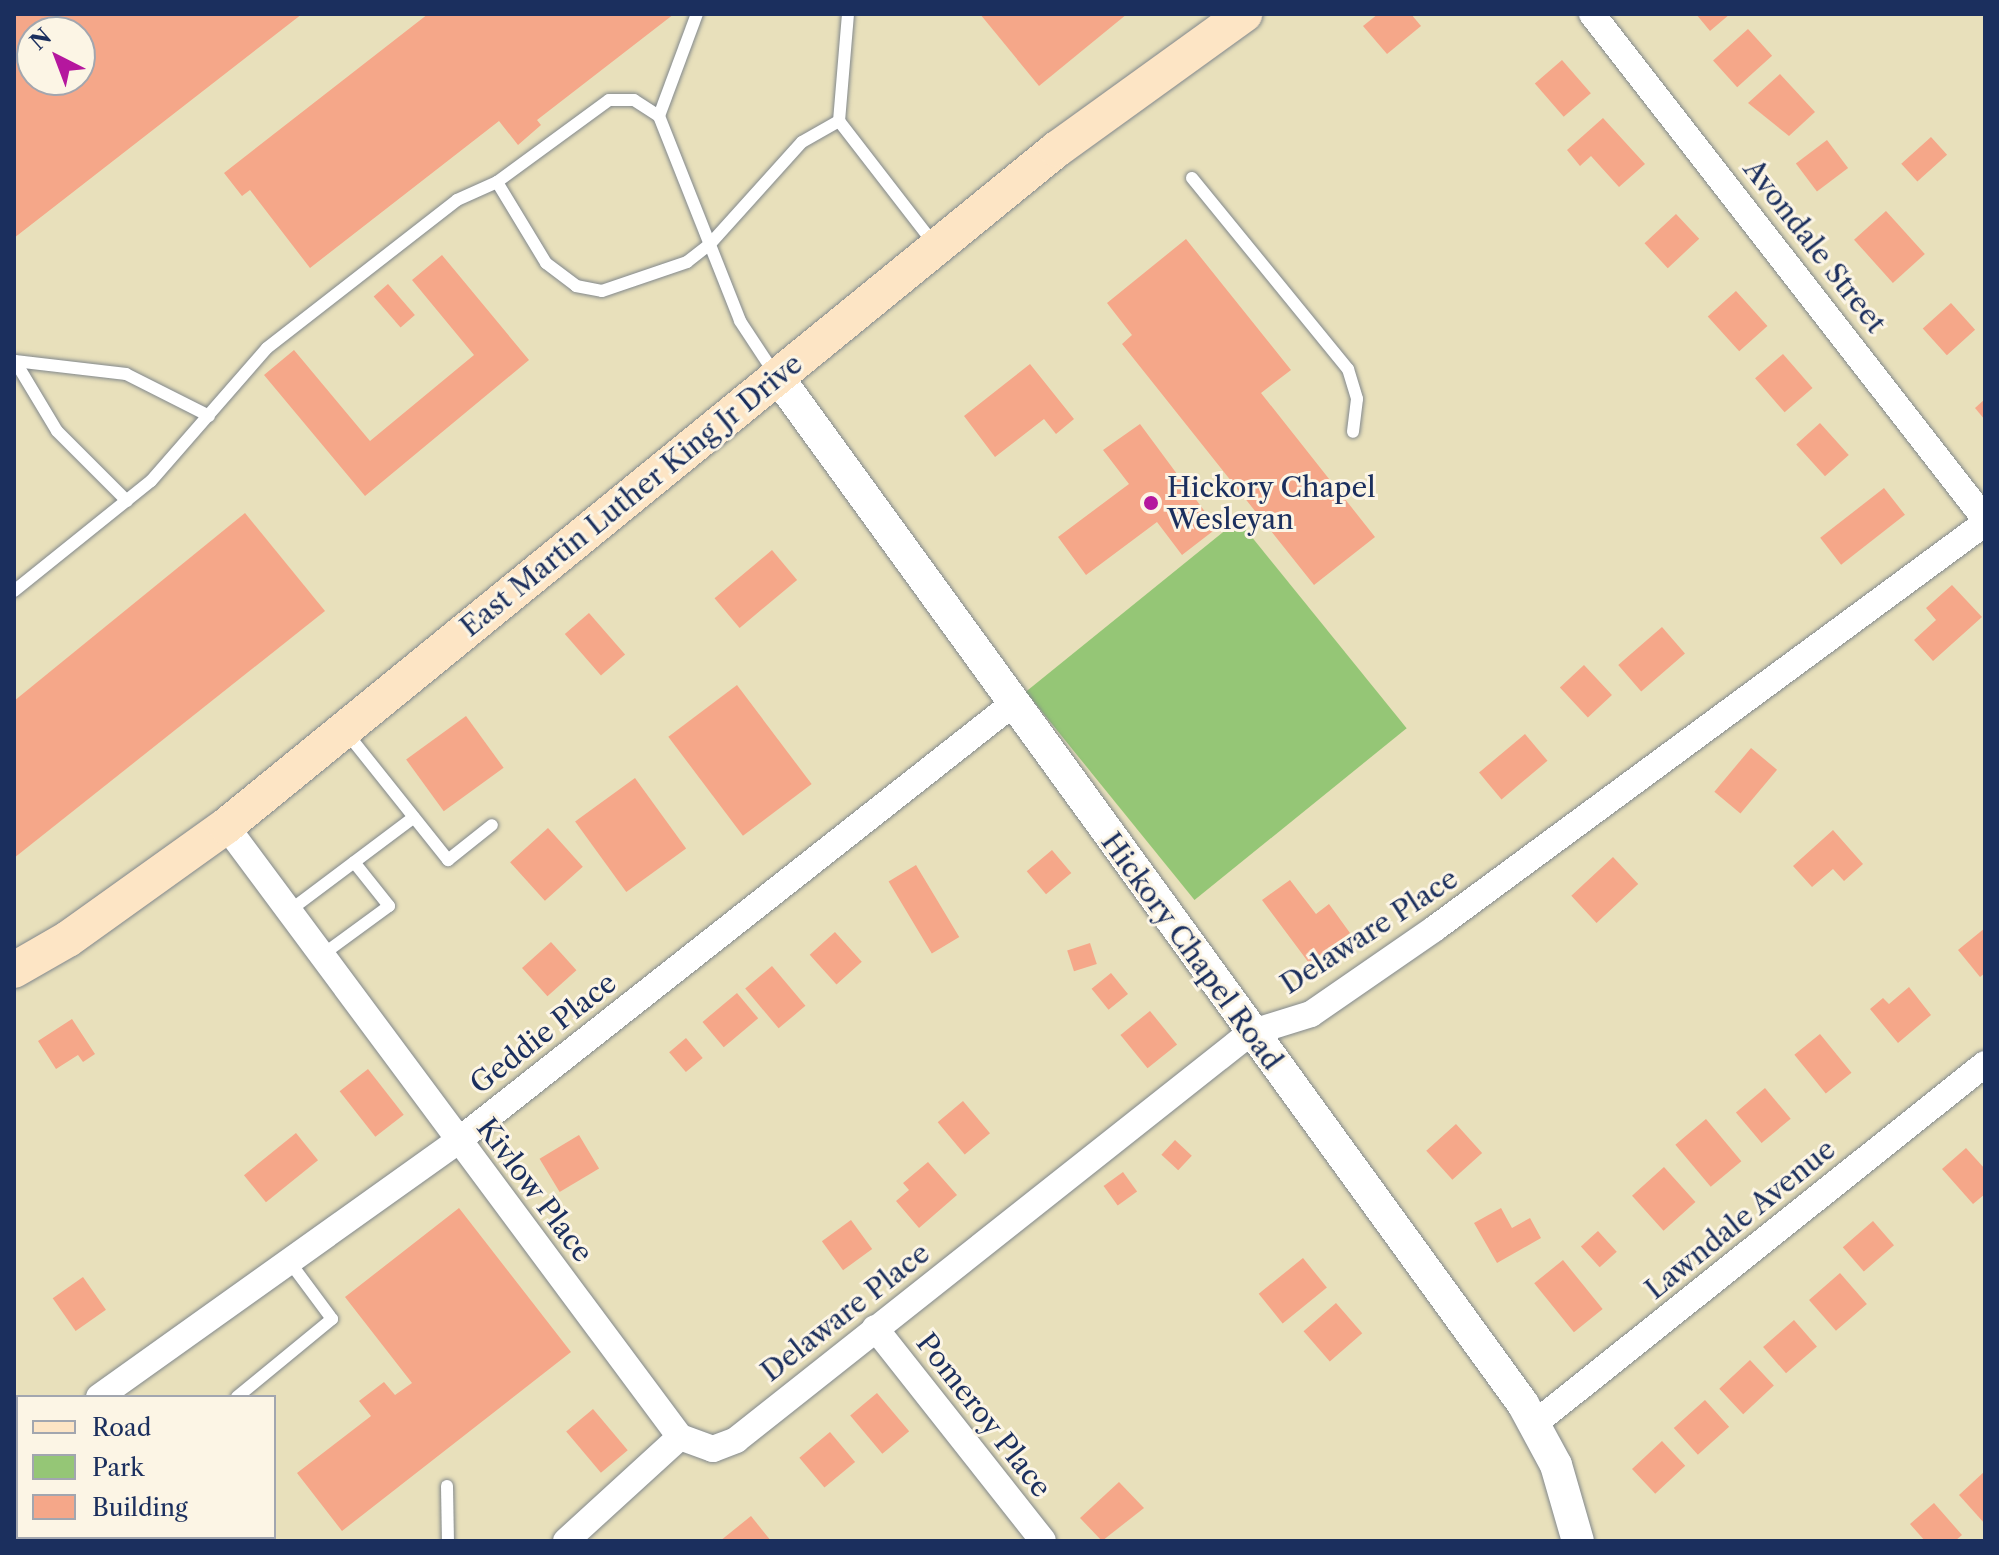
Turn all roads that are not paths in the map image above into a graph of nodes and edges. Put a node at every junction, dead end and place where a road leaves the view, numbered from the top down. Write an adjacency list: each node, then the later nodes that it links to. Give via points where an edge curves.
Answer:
1 (697, 14): 5 (lane)
2 (848, 14): 6 (lane)
3 (1244, 14): 10 (main road, East Martin Luther King Jr Drive, via 1057,149)
4 (1592, 14): 16 (street, Avondale Street)
5 (659, 116): 8 (lane, via 634,100 609,100); 9 (lane)
6 (839, 121): 9 (lane, via 802,142); 10 (lane)
7 (1192, 178): 14 (lane, via 1348,369 1357,399)
8 (497, 182): 9 (lane, via 546,263 576,286 602,291 687,262); 13 (lane, via 457,200 267,348)
9 (710, 244): 12 (lane, via 740,321)
10 (936, 247): 12 (main road, East Martin Luther King Jr Drive)
11 (14, 360): 13 (lane, via 126,374); 15 (lane, via 57,431)
12 (777, 376): 18 (street, Hickory Chapel Road); 19 (main road, East Martin Luther King Jr Drive)
13 (209, 416): 15 (lane)
14 (1353, 432)
15 (127, 501): 17 (lane)
16 (1985, 521): 27 (street, Delaware Place, via 1385,963 1311,1014)
17 (14, 591)
18 (1014, 703): 27 (street, Hickory Chapel Road); 29 (street, Geddie Place)
19 (344, 729): 20 (lane); 22 (main road, East Martin Luther King Jr Drive)
20 (414, 817): 21 (lane, via 448,860); 23 (lane)
21 (492, 825)
22 (226, 826): 24 (street, Kivlow Place); 26 (main road, East Martin Luther King Jr Drive, via 68,939)
23 (354, 862): 24 (lane); 25 (lane, via 389,906)
24 (289, 911): 25 (street, Kivlow Place)
25 (322, 955): 29 (street, Kivlow Place)
26 (14, 970)
27 (1250, 1033): 31 (street, Delaware Place); 34 (street, Hickory Chapel Road)
28 (1985, 1064): 34 (street, Lawndale Avenue)
29 (459, 1140): 30 (street, Geddie Place); 35 (street, Kivlow Place)
30 (289, 1261): 32 (street, Geddie Place); 33 (lane, via 332,1319)
31 (875, 1328): 35 (street, Delaware Place, via 736,1440 713,1449); 39 (street, Pomeroy Place)
32 (102, 1395)
33 (239, 1395)
34 (1534, 1424): 40 (street, Hickory Chapel Road, via 1556,1465)
35 (680, 1437): 38 (street)
36 (447, 1486): 37 (lane)
37 (448, 1541)
38 (566, 1541)
39 (1043, 1541)
40 (1578, 1541)

